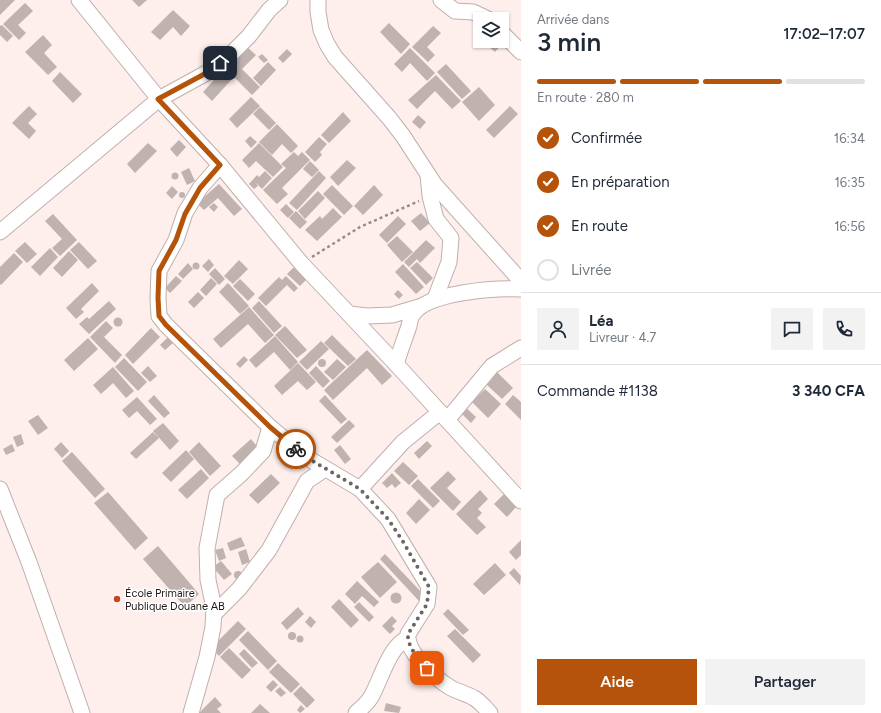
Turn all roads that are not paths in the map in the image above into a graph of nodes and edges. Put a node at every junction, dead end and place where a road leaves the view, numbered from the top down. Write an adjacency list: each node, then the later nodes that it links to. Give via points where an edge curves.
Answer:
1 (79, 0): 8 (street)
2 (280, 0): 8 (street, via 230,55 210,71)
3 (318, 0): 10 (street, via 321,30 335,57 390,119)
4 (441, 0): 5 (street, via 455,12)
5 (473, 12)
6 (509, 40): 7 (street)
7 (521, 52)
8 (158, 99): 9 (street); 11 (street)
9 (220, 165): 16 (street, via 301,264); 20 (street, via 200,188 185,214 159,271 159,316)
10 (428, 175): 12 (street); 14 (street, via 436,219 451,238 449,262)
11 (0, 232)
12 (521, 281)
13 (521, 289): 14 (street, via 500,288)
14 (435, 299): 15 (street)
15 (419, 307): 16 (street, via 392,315); 18 (street, via 412,315)
16 (349, 314): 18 (street)
17 (521, 348): 19 (street, via 492,366)
18 (396, 364): 19 (street)
19 (444, 416): 23 (street, via 404,442); 24 (street)
20 (270, 427): 21 (street); 25 (street, via 263,451 217,495 207,548 208,580)
21 (325, 469): 23 (street); 25 (street, via 307,481 269,550 239,589)
22 (0, 488): 27 (street)
23 (360, 489): 26 (street, via 388,519 429,587 427,604 408,634)
24 (521, 501)
25 (214, 614): 28 (street, via 207,657)
26 (407, 640): 29 (street, via 396,647 370,699); 30 (street, via 418,659 437,677 473,697)
27 (82, 713)
28 (191, 713)
29 (356, 713)
30 (490, 713)

